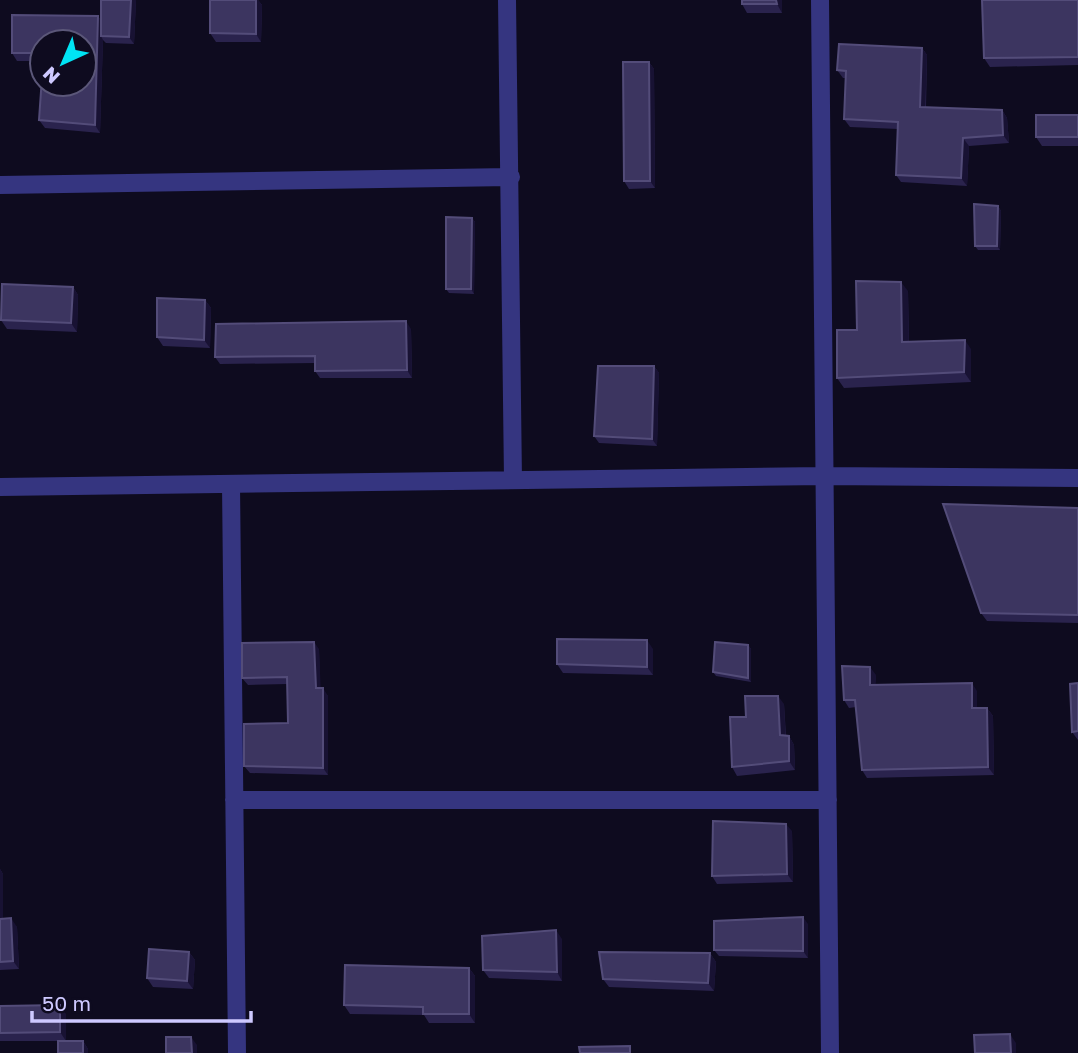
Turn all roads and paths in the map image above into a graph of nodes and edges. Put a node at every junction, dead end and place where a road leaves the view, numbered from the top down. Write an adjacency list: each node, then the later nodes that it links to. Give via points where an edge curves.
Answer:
1 (507, 0): 3 (street)
2 (820, 0): 5 (street)
3 (511, 177): 4 (street); 7 (street)
4 (0, 185)
5 (824, 476): 6 (street); 7 (street); 11 (street)
6 (1078, 478)
7 (513, 480): 8 (street)
8 (231, 484): 9 (street); 10 (street)
9 (0, 487)
10 (234, 800): 11 (street); 12 (street)
11 (828, 800): 13 (street)
12 (237, 1053)
13 (830, 1053)

